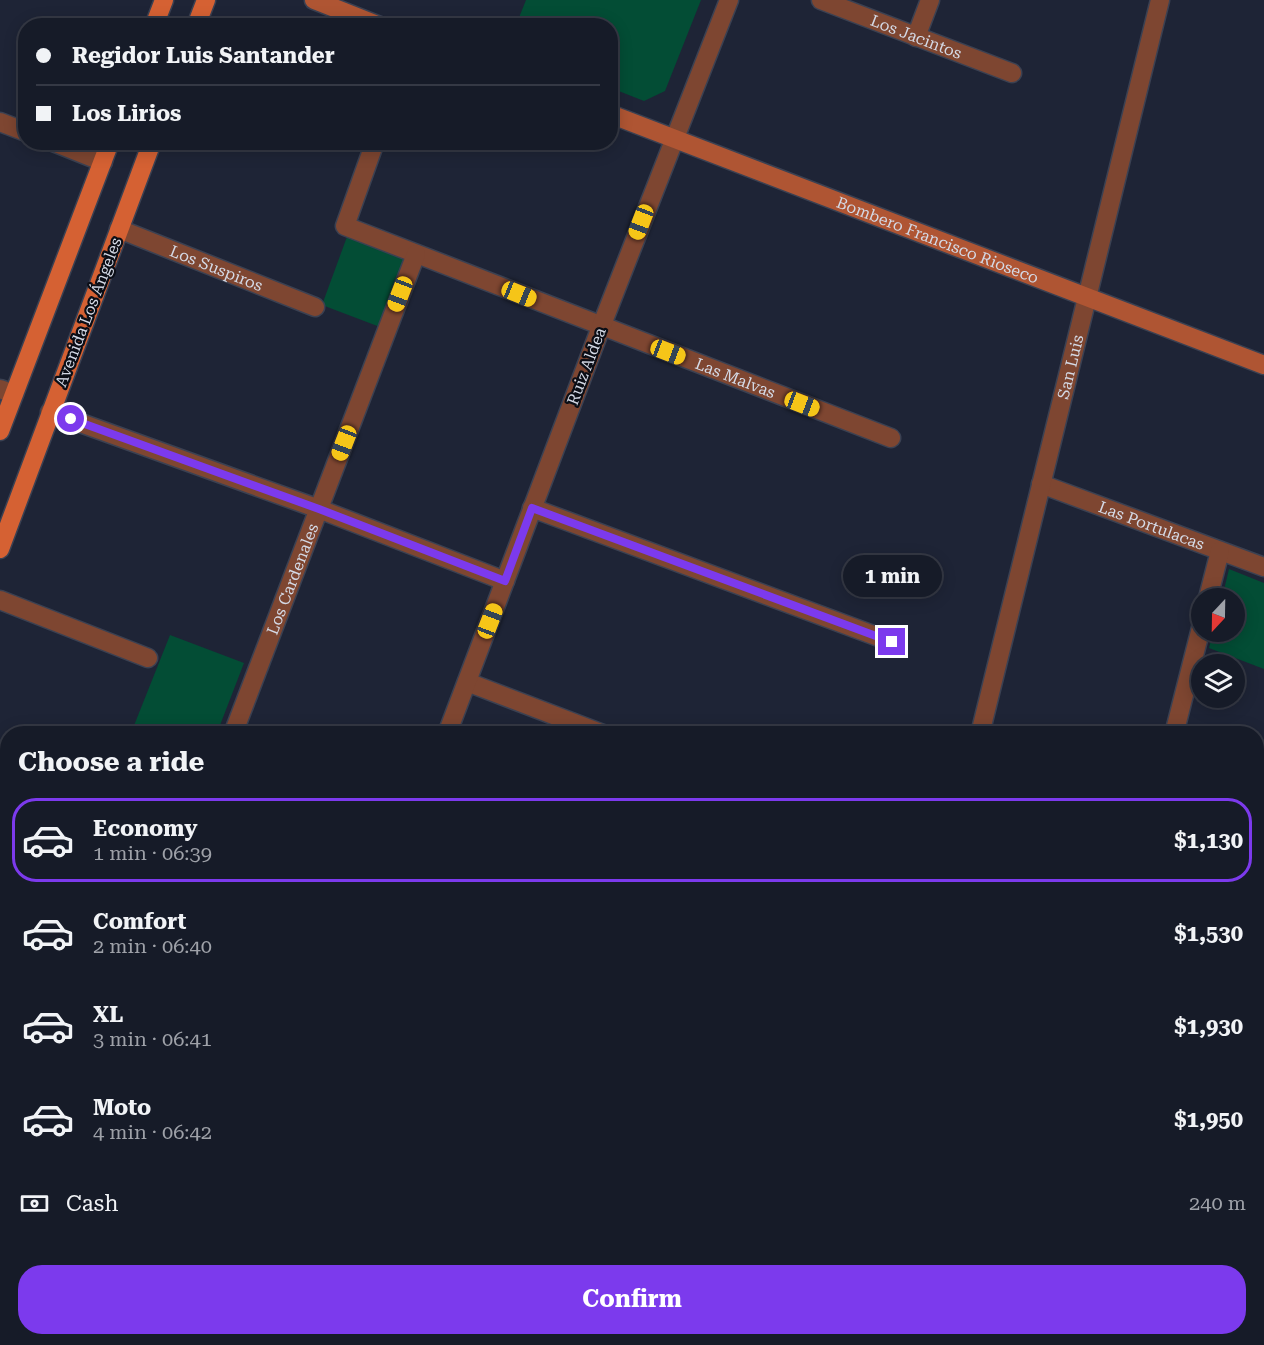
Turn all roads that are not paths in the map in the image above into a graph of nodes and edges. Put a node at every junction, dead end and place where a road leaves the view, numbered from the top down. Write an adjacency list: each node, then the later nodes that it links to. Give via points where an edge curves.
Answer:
1 (164, 0): 8 (main road)
2 (206, 0): 9 (main road)
3 (314, 0): 10 (main road)
4 (729, 0): 16 (street, Ruiz Aldea)
5 (821, 0): 11 (street, Los Jacintos)
6 (930, 0): 11 (street)
7 (1160, 0): 24 (street, San Luis)
8 (157, 18)
9 (199, 18)
10 (360, 18)
11 (916, 37): 12 (street, Los Jacintos)
12 (1012, 73)
13 (618, 117): 16 (main road, Bombero Francisco Rioseco)
14 (0, 122): 15 (street)
15 (18, 129)
16 (674, 138): 24 (main road, Bombero Francisco Rioseco); 26 (street, Ruiz Aldea)
17 (73, 150): 21 (street)
18 (107, 150): 21 (main road)
19 (149, 150): 22 (main road, Avenida Los Ángeles)
20 (372, 150): 23 (street, Las Malvas, via 345,226)
21 (103, 162): 28 (main road)
22 (119, 229): 25 (street, Los Suspiros); 29 (main road, Avenida Los Ángeles)
23 (416, 254): 26 (street, Las Malvas); 34 (street, Los Cardenales)
24 (1087, 298): 27 (main road, Bombero Francisco Rioseco); 32 (street, San Luis)
25 (315, 307)
26 (601, 327): 31 (street, Las Malvas); 33 (street, Ruiz Aldea)
27 (1264, 365)
28 (7, 392): 30 (main road)
29 (50, 412): 34 (street); 35 (main road, Avenida Los Ángeles)
30 (0, 432)
31 (891, 438)
32 (1041, 484): 36 (street, Las Portulacas); 48 (street, San Luis)
33 (532, 508): 38 (street, Ruiz Aldea); 41 (street)
34 (319, 509): 38 (street); 45 (street, Los Cardenales)
35 (0, 549)
36 (1220, 551): 37 (street, Las Portulacas); 39 (street)
37 (1264, 567)
38 (505, 581): 44 (street, Ruiz Aldea)
39 (1211, 588)
40 (0, 600): 43 (street)
41 (892, 642)
42 (1197, 642): 49 (street)
43 (148, 658)
44 (467, 681): 46 (street, Ruiz Aldea); 47 (street)
45 (236, 726)
46 (450, 726)
47 (582, 726)
48 (982, 726)
49 (1176, 726)

